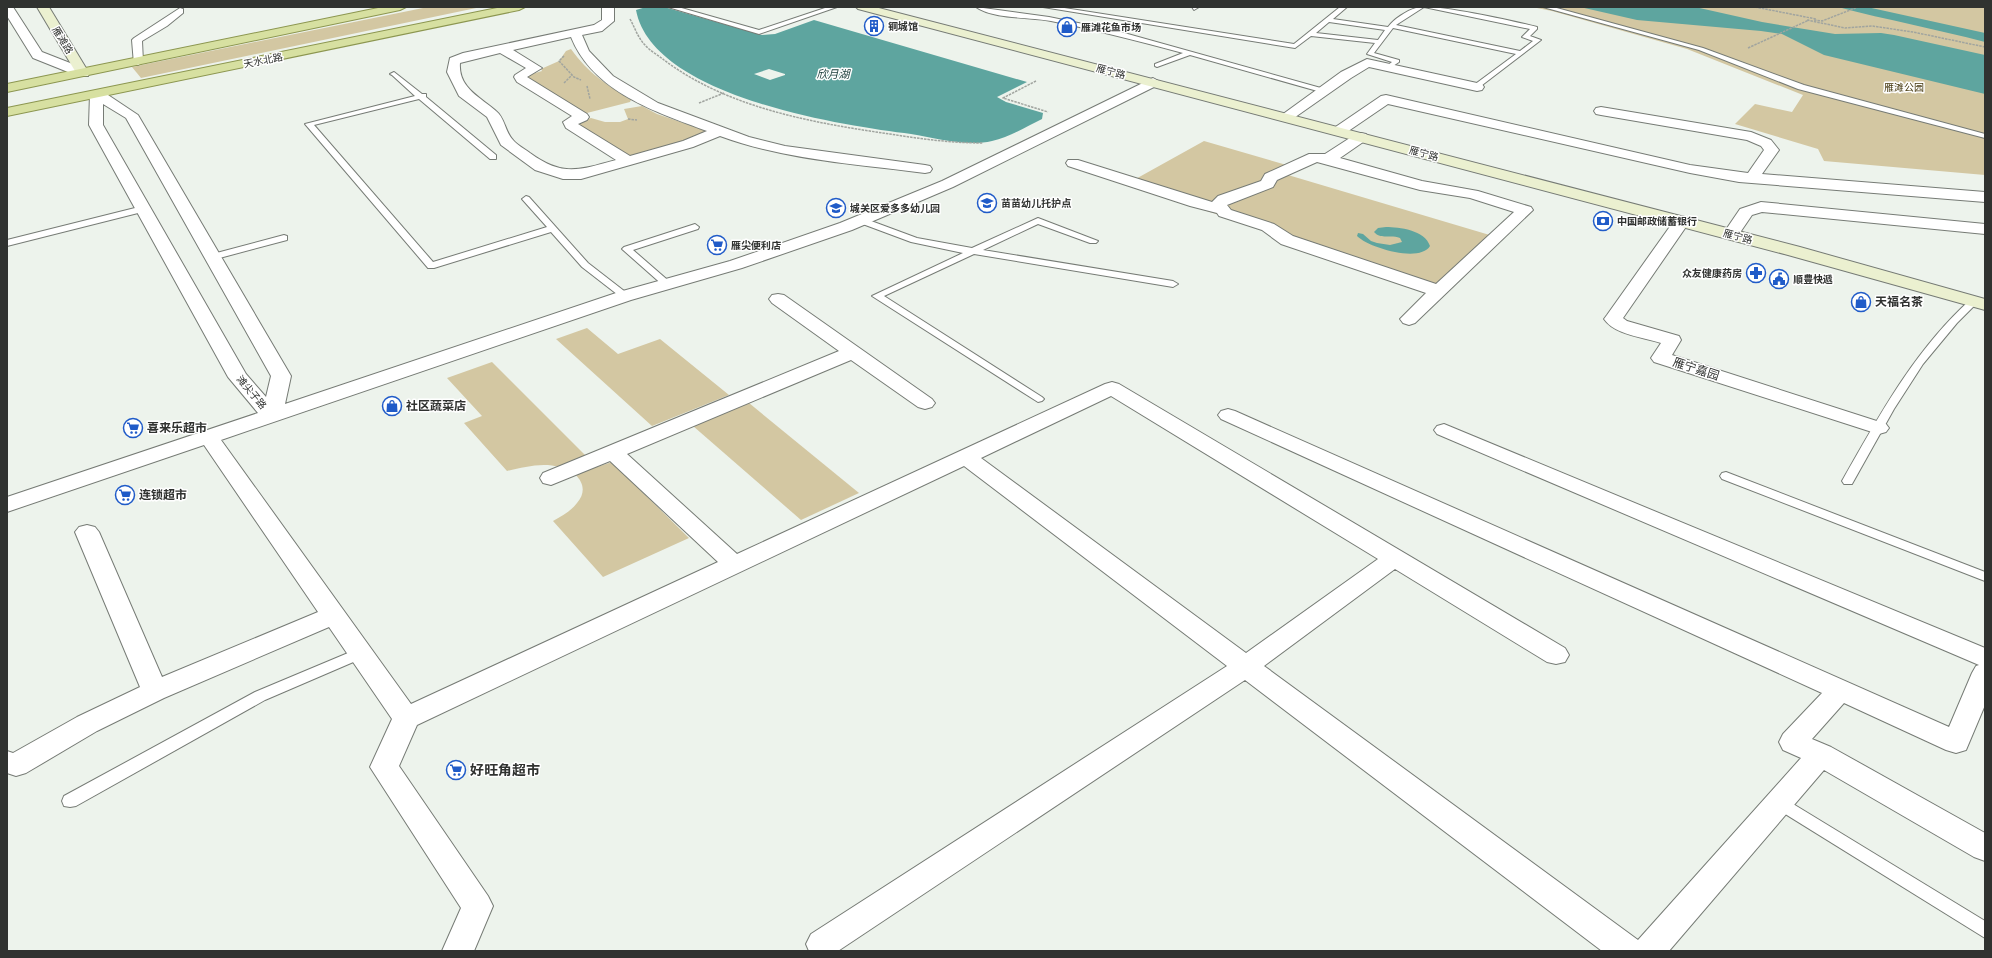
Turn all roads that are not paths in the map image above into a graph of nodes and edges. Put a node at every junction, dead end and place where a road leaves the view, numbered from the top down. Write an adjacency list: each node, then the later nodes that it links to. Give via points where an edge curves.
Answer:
1 (7, 7): 28 (street, via 36,55)
2 (43, 7): 28 (main road, 雁滩路)
3 (400, 7): 26 (main road, 天水北路)
4 (519, 7): 34 (main road, 天水北路)
5 (608, 7): 21 (street, via 608,21)
6 (671, 7): 7 (lane, via 759,32)
7 (834, 7)
8 (862, 7): 30 (main road, 雁宁路)
9 (979, 7): 16 (lane)
10 (1046, 7): 20 (lane, via 1295,46)
11 (1344, 7): 18 (lane)
12 (1421, 7): 19 (lane, via 1395,22)
13 (1427, 7): 25 (lane, via 1535,28 1525,37 1538,40)
14 (1546, 7): 42 (lane, via 1701,49 1801,87)
15 (180, 11): 26 (street, via 137,40)
16 (1004, 14): 17 (lane); 24 (lane, via 1049,19 1117,33)
17 (995, 18)
18 (1329, 20): 19 (lane); 20 (lane)
19 (1391, 28): 22 (lane); 25 (lane)
20 (1309, 34): 22 (lane)
21 (577, 39): 23 (street); 39 (street, via 583,52 609,80 653,106)
22 (1379, 42): 27 (lane, via 1370,54 1397,61)
23 (502, 49): 45 (street, via 536,68 520,77 582,117 570,122 571,125); 45 (street, via 454,61 453,72 464,93 493,115 506,142 540,167 563,174 581,174)
24 (1190, 53): 30 (lane); 33 (lane)
25 (1521, 53): 31 (lane)
26 (138, 62): 28 (main road, 天水北路)
27 (1387, 68): 31 (street); 33 (street, via 1367,63)
28 (83, 73): 32 (main road, 天水北路); 34 (main road)
29 (394, 74): 35 (lane)
30 (1145, 75): 38 (main road, 雁宁路); 53 (street, via 1000,160)
31 (1477, 87)
32 (7, 88)
33 (1324, 90): 38 (street)
34 (97, 94): 37 (main road, 天水北路); 51 (street, 滩尖子路, via 96,125); 63 (street, 滩尖子路, via 130,115)
35 (423, 96): 43 (lane); 56 (lane, via 308,124 431,266)
36 (1601, 111): 48 (street, via 1751,136 1766,143 1772,150)
37 (7, 112)
38 (1286, 117): 40 (main road, 雁宁路)
39 (720, 131): 45 (street, via 688,144); 47 (street, via 784,150)
40 (1339, 131): 41 (main road, 雁宁路); 48 (street, via 1386,99 1682,167)
41 (1361, 136): 44 (street); 54 (main road, 雁宁路)
42 (1985, 136)
43 (493, 157)
44 (1328, 159): 52 (street, via 1314,157 1304,164 1284,170 1270,177 1268,184 1224,199 1219,204); 66 (street, via 1420,185 1472,194 1525,210)
45 (628, 161)
46 (1073, 163): 52 (street)
47 (926, 169)
48 (1751, 190): 49 (street); 57 (street); 58 (street, via 1746,212)
49 (1985, 197)
50 (526, 199): 56 (lane)
51 (143, 209): 61 (lane); 75 (street, 滩尖子路, via 238,378)
52 (1222, 209): 66 (street, via 1225,213 1268,227 1287,240)
53 (863, 220): 62 (lane, via 908,238); 65 (street)
54 (1682, 221): 58 (main road, 雁宁路); 76 (street, 雁宁嘉园, via 1613,320 1620,325 1672,340 1661,358)
55 (696, 226): 65 (lane, via 627,249)
56 (551, 229): 67 (lane, via 585,265)
57 (1985, 229)
58 (1731, 234): 69 (main road, 雁宁路, via 1930,288)
59 (284, 238): 63 (lane)
60 (1093, 241): 62 (lane, via 1038,221)
61 (7, 243)
62 (972, 252): 64 (lane); 72 (lane, via 877,296)
63 (212, 257): 75 (street, 滩尖子路, via 281,376)
64 (1172, 284)
65 (668, 285): 67 (street)
66 (1438, 291): 70 (street)
67 (626, 296): 75 (street)
68 (778, 299): 71 (street)
69 (1979, 304): 76 (lane, via 1936,337)
70 (1409, 319)
71 (853, 352): 73 (street); 79 (street)
72 (1038, 399)
73 (925, 402)
74 (1228, 415): 95 (street)
75 (272, 416): 78 (street)
76 (1879, 428): 83 (lane)
77 (1444, 430): 92 (street)
78 (209, 437): 84 (street); 89 (street)
79 (613, 452): 82 (street); 87 (street)
80 (966, 457): 86 (street, via 1112,388); 87 (street); 93 (street)
81 (1726, 476): 88 (lane)
82 (551, 478)
83 (1848, 481)
84 (7, 506)
85 (87, 532): 96 (street)
86 (1395, 558): 91 (street); 93 (street)
87 (735, 565): 97 (street)
88 (1985, 577)
89 (334, 615): 90 (street); 96 (street)
90 (360, 653): 97 (street); 100 (lane, via 260,696)
91 (1556, 655)
92 (1985, 658)
93 (1246, 666): 104 (street); 106 (street)
94 (1985, 673): 95 (street, via 1956,742)
95 (1840, 690): 98 (street, via 1793,742)
96 (155, 691): 99 (street, via 87,724 16,765)
97 (406, 718): 105 (street, via 384,767 477,906)
98 (1820, 755): 101 (street); 102 (street)
99 (7, 762)
100 (70, 801)
101 (1780, 802): 103 (lane); 107 (street)
102 (1985, 848)
103 (1985, 930)
104 (822, 944)
105 (458, 951)
106 (1627, 951)
107 (1649, 951)

